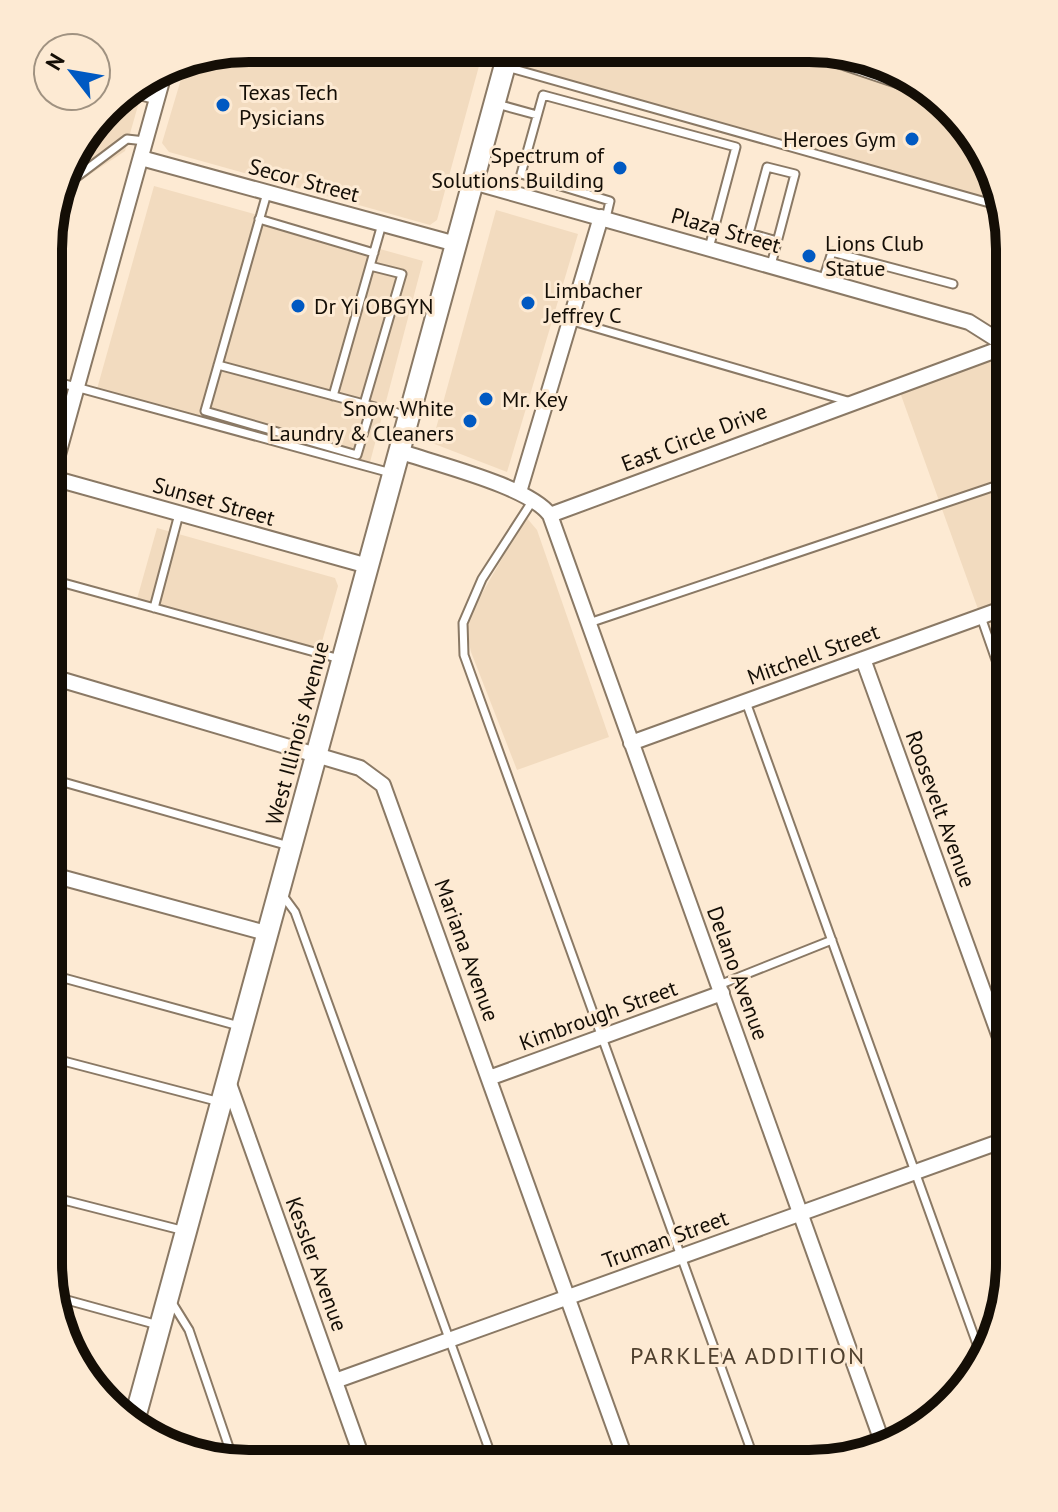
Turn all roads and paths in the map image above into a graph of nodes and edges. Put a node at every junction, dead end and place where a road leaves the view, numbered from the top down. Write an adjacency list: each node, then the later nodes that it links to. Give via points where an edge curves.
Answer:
1 (505, 62): 6 (main road, West Illinois Avenue)
2 (513, 62): 13 (lane)
3 (161, 84): 5 (street)
4 (146, 93): 5 (lane)
5 (157, 100): 8 (street)
6 (494, 104): 7 (lane); 11 (main road, West Illinois Avenue)
7 (537, 115): 14 (lane, via 521,174 610,201); 19 (lane, via 543,95 736,147)
8 (145, 141): 9 (street); 10 (lane, via 127,139)
9 (141, 158): 12 (street, Secor Street); 30 (street)
10 (76, 178)
11 (473, 182): 14 (street, Plaza Street); 18 (main road, West Illinois Avenue)
12 (267, 193): 15 (lane); 16 (street, Secor Street)
13 (990, 203)
14 (603, 218): 19 (street, Plaza Street); 25 (street)
15 (259, 219): 20 (lane); 28 (lane)
16 (382, 224): 18 (street, Secor Street); 20 (lane)
17 (777, 241): 17 (lane, via 795,174 767,167 749,233); 21 (lane)
18 (456, 244): 34 (main road, West Illinois Avenue)
19 (709, 248): 21 (street, Plaza Street)
20 (374, 253): 22 (lane)
21 (771, 265): 23 (street, Plaza Street)
22 (370, 266): 31 (lane); 33 (lane, via 402,274)
23 (823, 280): 24 (lane, via 832,252); 26 (street, Plaza Street, via 969,322)
24 (953, 284)
25 (569, 320): 32 (lane); 40 (street)
26 (996, 340)
27 (996, 353): 32 (street, East Circle Drive)
28 (218, 365): 31 (lane); 33 (lane, via 205,411 357,455 368,418)
29 (62, 384): 30 (lane)
30 (77, 388): 35 (street); 37 (lane)
31 (333, 396): 33 (lane)
32 (851, 402): 43 (street, East Circle Drive)
33 (364, 404): 34 (lane)
34 (409, 416): 36 (main road, West Illinois Avenue)
35 (62, 440)
36 (399, 451): 37 (main road, West Illinois Avenue); 40 (street)
37 (393, 474): 44 (main road, West Illinois Avenue)
38 (62, 484): 42 (street, Sunset Street)
39 (996, 486): 49 (lane)
40 (519, 492): 41 (street)
41 (533, 499): 43 (street); 67 (lane, via 482,579 463,623 464,655)
42 (179, 514): 44 (street, Sunset Street); 46 (lane)
43 (550, 515): 49 (street, Delano Avenue)
44 (368, 566): 50 (main road, West Illinois Avenue)
45 (62, 583): 46 (lane)
46 (154, 608): 50 (lane)
47 (996, 611): 48 (street, Mitchell Street)
48 (981, 617): 51 (street, Mitchell Street); 52 (lane)
49 (589, 623): 55 (street, Delano Avenue)
50 (342, 659): 56 (main road, West Illinois Avenue)
51 (863, 659): 54 (street, Mitchell Street); 65 (street, Roosevelt Avenue)
52 (996, 660)
53 (62, 680): 56 (street, Mariana Avenue)
54 (746, 702): 55 (street, Mitchell Street); 62 (lane)
55 (631, 743): 64 (street, Delano Avenue)
56 (316, 757): 58 (main road, West Illinois Avenue); 69 (street, Mariana Avenue, via 366,771 387,793)
57 (62, 782): 58 (lane)
58 (290, 847): 60 (main road, West Illinois Avenue)
59 (62, 878): 61 (street)
60 (278, 889): 61 (main road, West Illinois Avenue); 82 (lane, via 295,912)
61 (266, 933): 66 (main road, West Illinois Avenue)
62 (832, 940): 64 (lane); 73 (lane)
63 (62, 978): 66 (lane)
64 (720, 989): 67 (street, Kimbrough Street); 75 (street, Delano Avenue)
65 (996, 1026)
66 (242, 1027): 70 (main road, West Illinois Avenue)
67 (604, 1036): 69 (street, Kimbrough Street); 77 (lane)
68 (62, 1061): 71 (lane)
69 (489, 1078): 79 (street, Mariana Avenue)
70 (228, 1081): 71 (main road, West Illinois Avenue); 84 (street, Kessler Avenue)
71 (222, 1103): 76 (main road, West Illinois Avenue)
72 (996, 1143): 73 (street, Truman Street)
73 (914, 1172): 75 (street, Truman Street); 83 (lane)
74 (62, 1200): 76 (lane)
75 (800, 1213): 77 (street, Truman Street); 86 (street, Delano Avenue)
76 (186, 1232): 78 (main road, West Illinois Avenue)
77 (681, 1256): 79 (street, Truman Street); 91 (lane)
78 (168, 1296): 81 (main road, West Illinois Avenue); 87 (lane, via 189,1330)
79 (567, 1298): 82 (street, Truman Street); 90 (street, Mariana Avenue)
80 (66, 1300): 81 (lane)
81 (160, 1325): 85 (main road, West Illinois Avenue)
82 (450, 1339): 84 (street, Truman Street); 89 (lane)
83 (977, 1345)
84 (335, 1381): 88 (street, Kessler Avenue)
85 (136, 1412)
86 (880, 1436)
87 (229, 1448)
88 (359, 1450)
89 (489, 1450)
90 (622, 1450)
91 (751, 1450)

